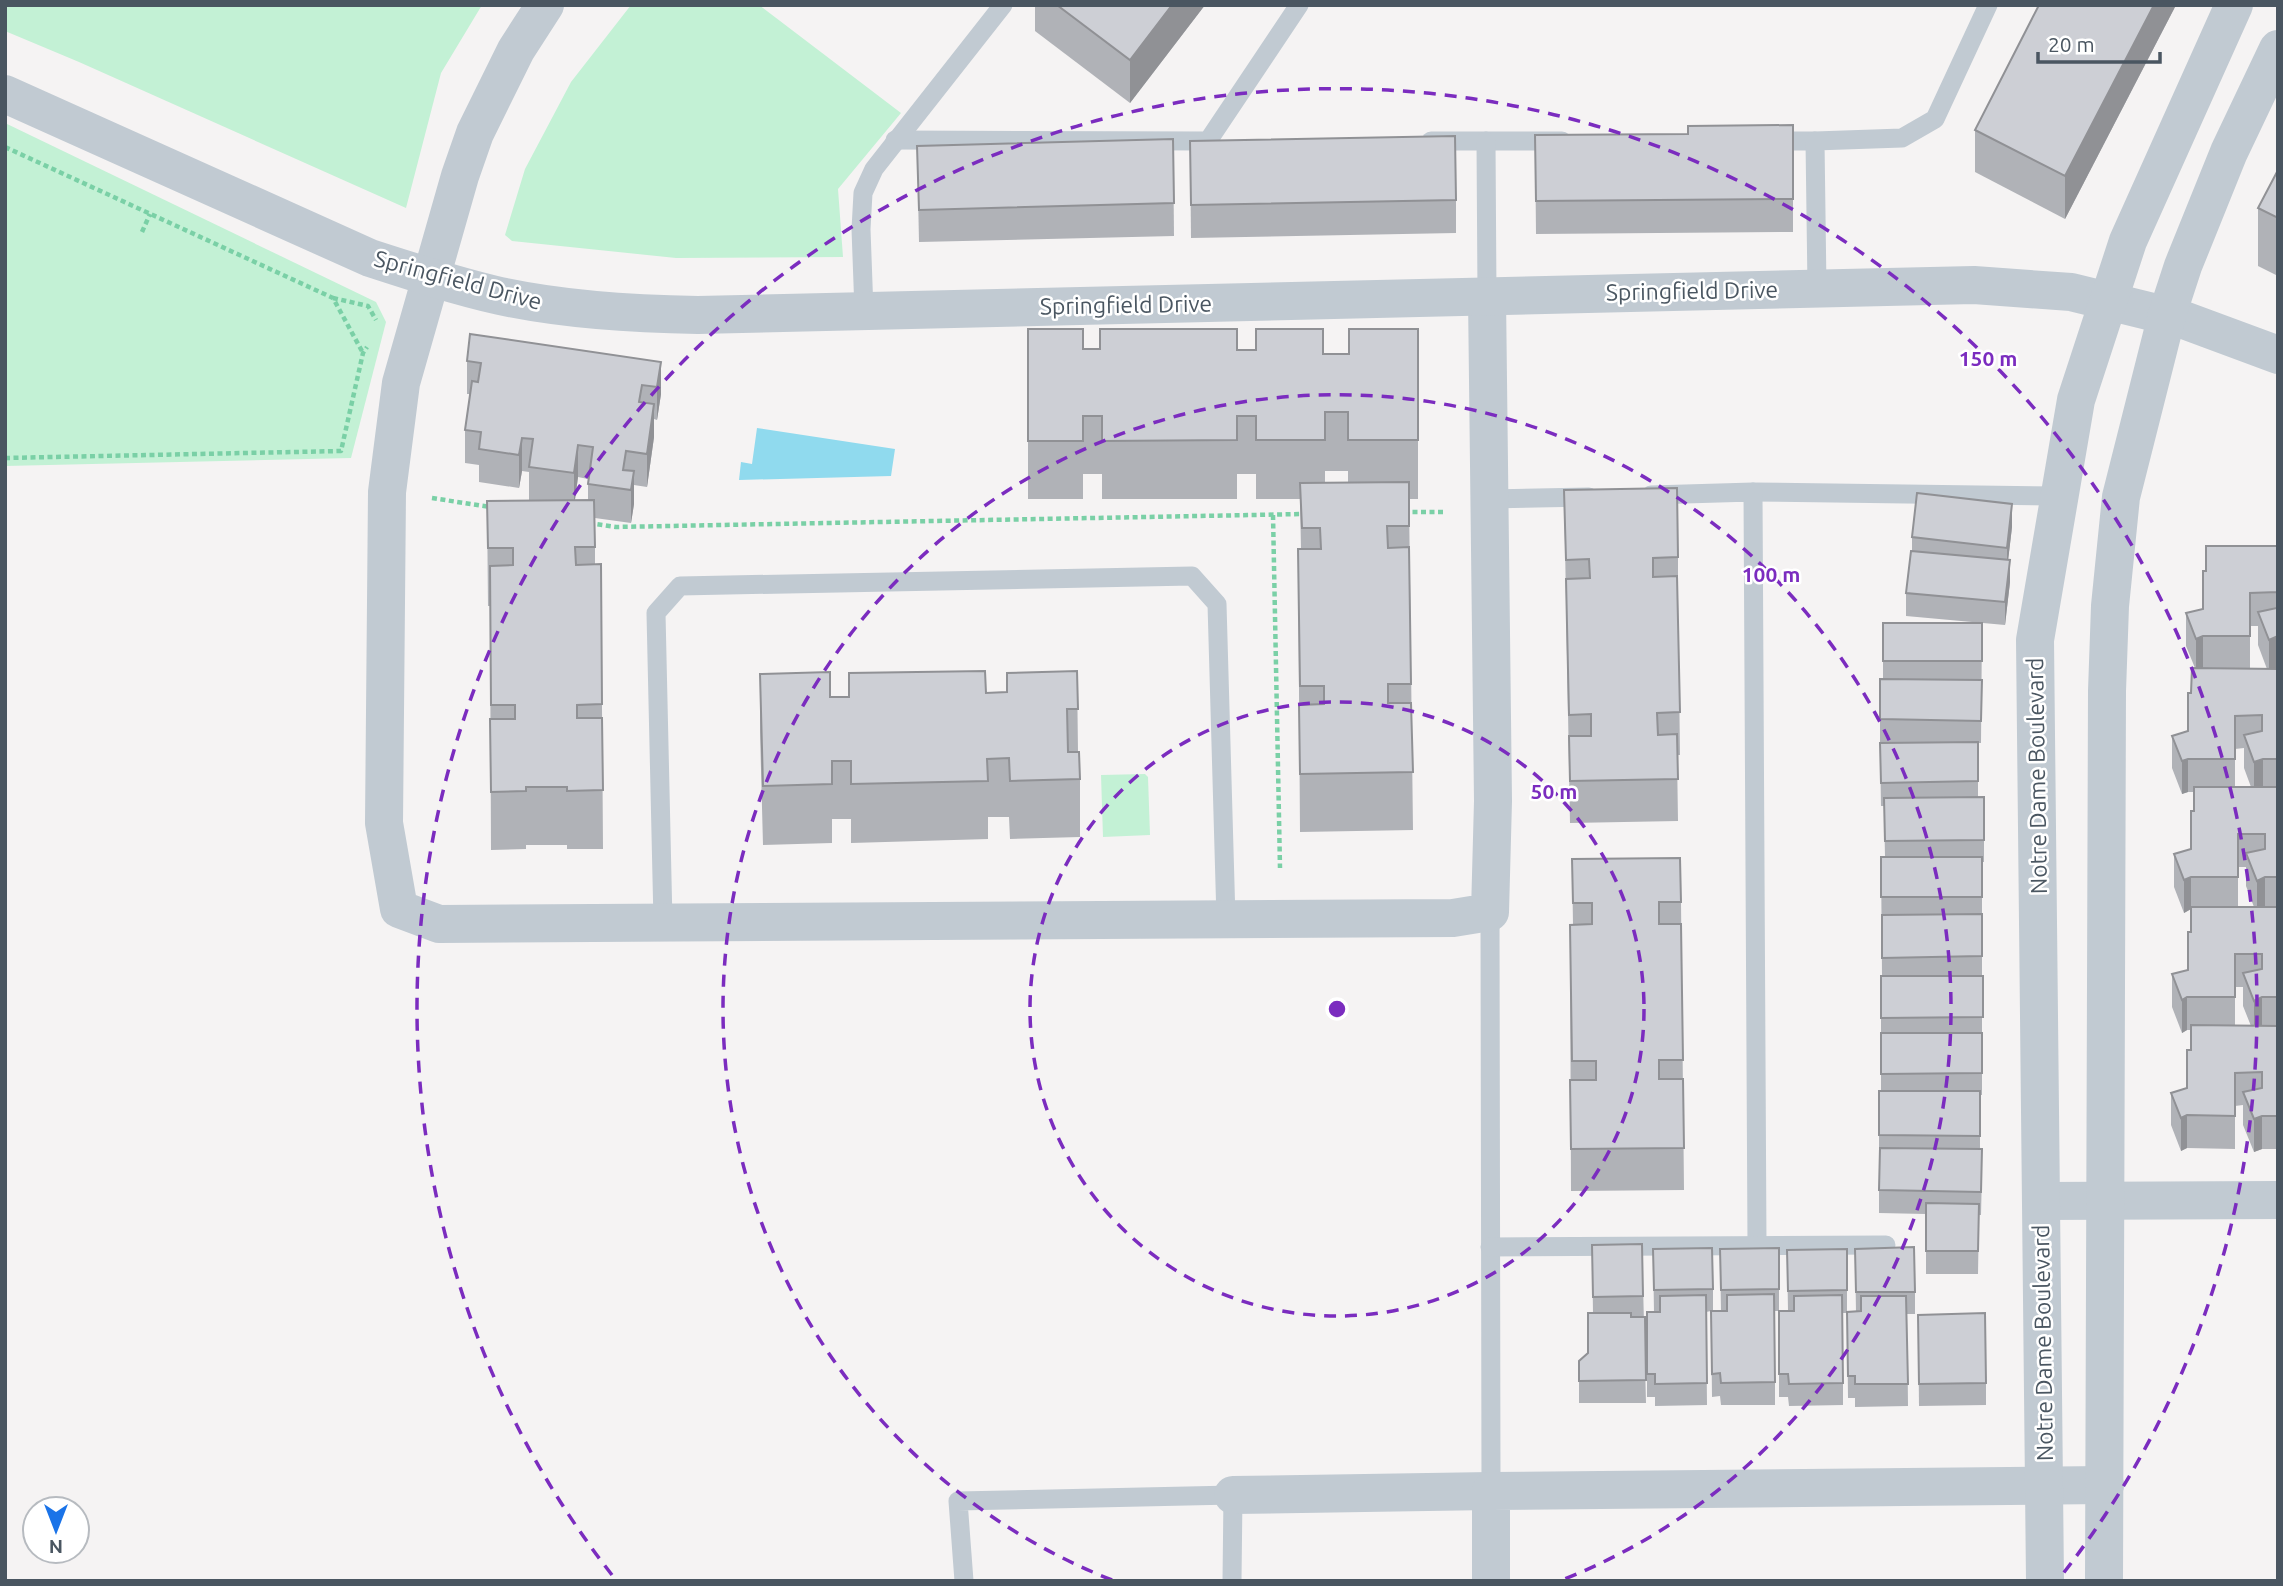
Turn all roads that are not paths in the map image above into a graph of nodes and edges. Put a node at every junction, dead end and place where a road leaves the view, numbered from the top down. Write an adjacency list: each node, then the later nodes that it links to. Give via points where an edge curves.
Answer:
1 (545, 5): 16 (street, via 516,50 475,133)
2 (1003, 5): 8 (lane)
3 (1299, 5): 9 (lane)
4 (1988, 5): 15 (lane, via 1935,119 1902,138)
5 (2234, 5): 19 (street, Notre Dame Boulevard, via 2128,241)
6 (2278, 49): 21 (street, via 2229,152)
7 (5, 94): 16 (street, Springfield Drive, via 308,232)
8 (895, 140): 9 (lane); 20 (lane, via 863,193)
9 (1208, 141): 10 (lane)
10 (1236, 141)
11 (1417, 141): 12 (lane)
12 (1486, 141): 13 (lane); 18 (lane)
13 (1576, 141)
14 (1748, 141): 15 (lane)
15 (1815, 141): 17 (lane)
16 (430, 278): 20 (street, Springfield Drive, via 499,296 631,314); 30 (street, via 401,383 387,492 384,823 399,909 439,924)
17 (1816, 288): 18 (street, Springfield Drive); 19 (street, Springfield Drive, via 1974,285 2057,289)
18 (1487, 296): 20 (street, Springfield Drive); 27 (street)
19 (2108, 301): 21 (street, Springfield Drive); 26 (street, Notre Dame Boulevard, via 2076,400)
20 (864, 311)
21 (2167, 315): 22 (street, Springfield Drive); 33 (street, via 2121,496 2110,606)
22 (2278, 355)
23 (1753, 492): 25 (lane); 26 (lane); 35 (lane)
24 (1605, 496): 27 (lane)
25 (1632, 496)
26 (2060, 496): 32 (street, Notre Dame Boulevard, via 2035,640)
27 (1489, 499): 28 (street)
28 (1490, 912): 29 (street, via 1453,918); 36 (lane)
29 (1226, 919): 30 (street); 30 (lane, via 1217,604 1192,576 680,586 656,613)
30 (663, 922)
31 (2278, 1200): 33 (street)
32 (2041, 1201): 33 (street); 38 (street, Notre Dame Boulevard)
33 (2105, 1201): 37 (street)
34 (1886, 1245): 35 (lane)
35 (1756, 1246): 36 (lane)
36 (1490, 1247): 39 (lane)
37 (2105, 1485): 38 (street); 45 (street)
38 (2044, 1486): 39 (street); 44 (street, Notre Dame Boulevard)
39 (1491, 1491): 40 (street); 43 (street)
40 (1233, 1495): 41 (lane, via 958,1501); 42 (lane)
41 (964, 1581)
42 (1232, 1581)
43 (1491, 1581)
44 (2045, 1581)
45 (2104, 1581)

